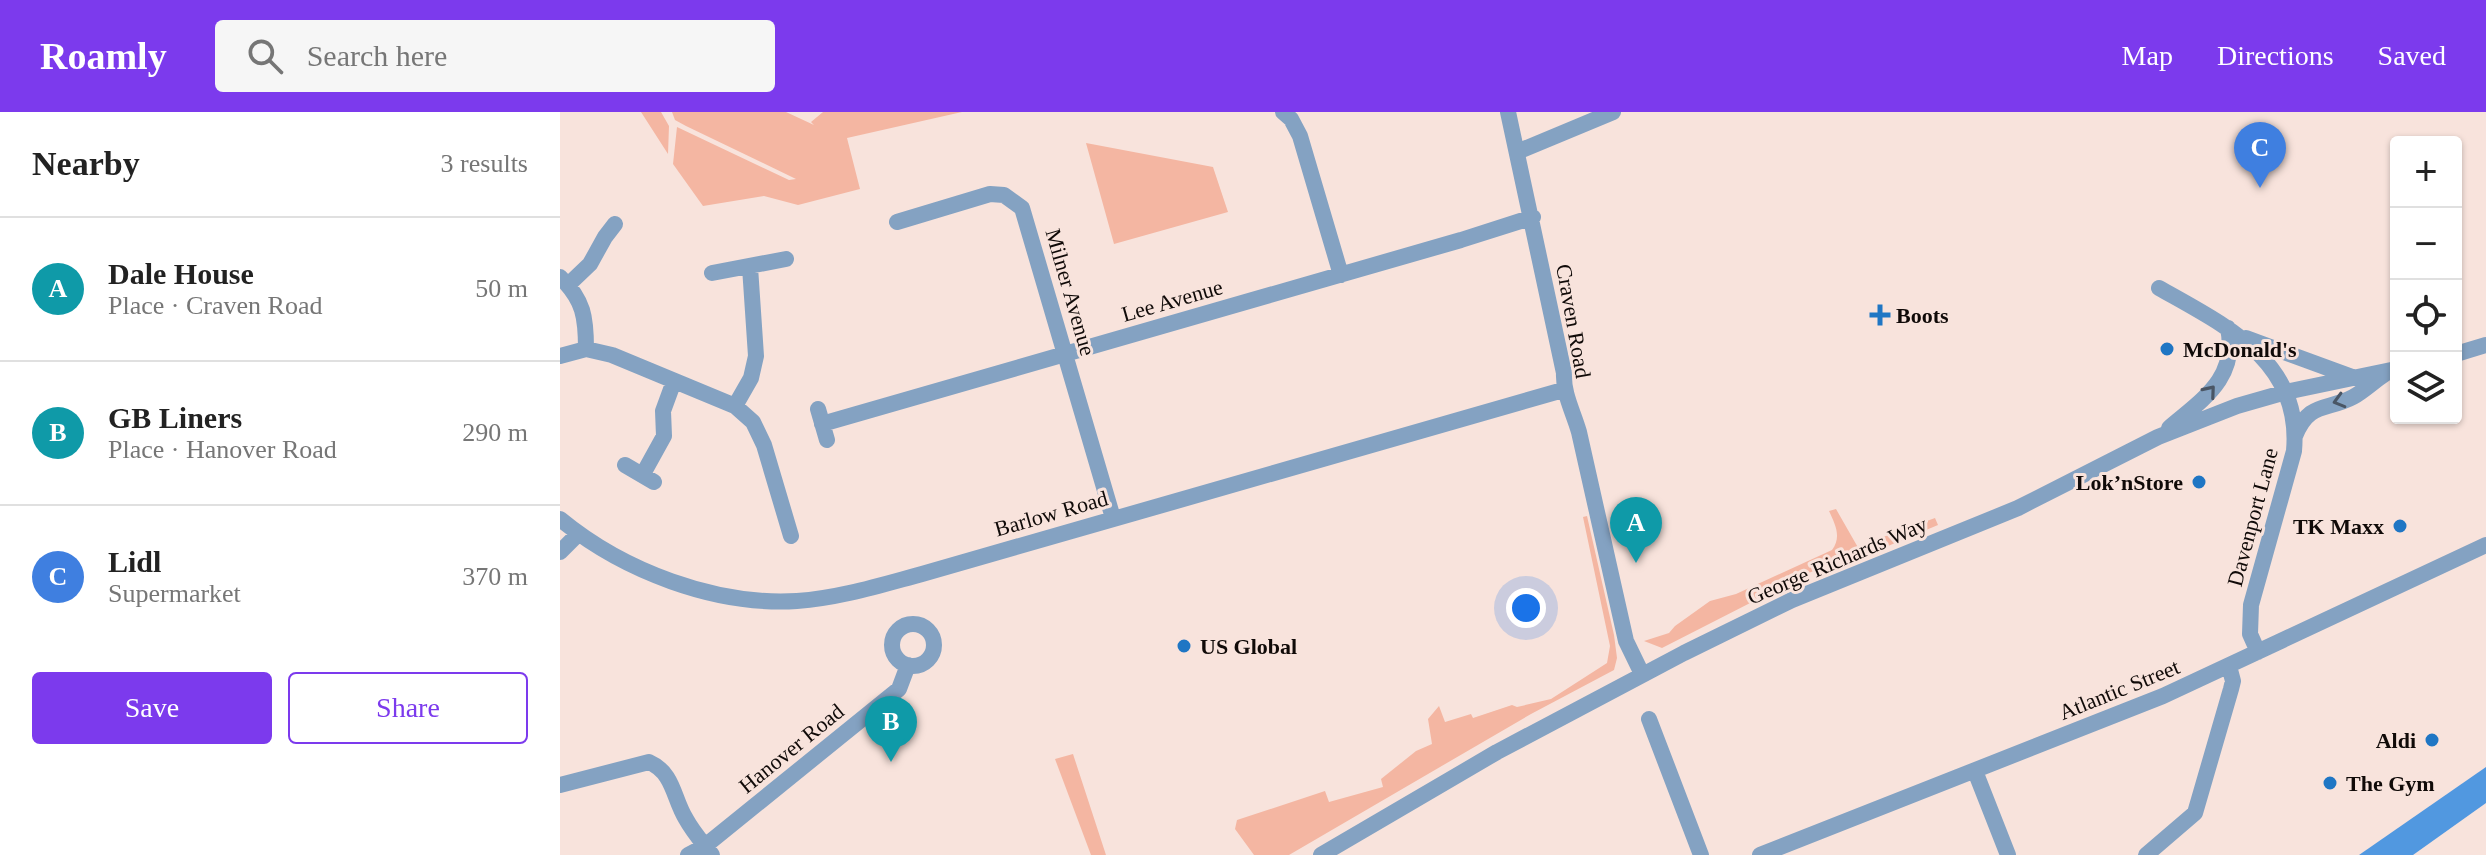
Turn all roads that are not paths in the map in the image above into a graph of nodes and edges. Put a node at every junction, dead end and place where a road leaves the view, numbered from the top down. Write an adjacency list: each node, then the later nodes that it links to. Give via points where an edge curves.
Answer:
1 (1283, 112): 11 (street, via 1300,136)
2 (1508, 112): 4 (street, Craven Road)
3 (1613, 112): 4 (street)
4 (1517, 152): 5 (street, Craven Road)
5 (1533, 217): 11 (street, Lee Avenue); 24 (street, Craven Road)
6 (897, 222): 18 (street, Milner Avenue, via 990,194 1011,198 1025,215)
7 (615, 224): 12 (street, via 590,264)
8 (786, 259): 9 (street)
9 (750, 267): 10 (street); 26 (street, via 756,356)
10 (712, 273)
11 (1341, 275): 18 (street, Lee Avenue)
12 (564, 281): 16 (street, via 583,309)
13 (2159, 288): 14 (street)
14 (2234, 332): 22 (street); 25 (street, via 2269,364); 29 (street, one-way to 14, via 2203,399 2225,372)
15 (2486, 345): 17 (street)
16 (586, 349): 19 (street); 23 (street)
17 (2462, 352)
18 (1066, 354): 27 (street, Lee Avenue); 31 (street, Milner Avenue)
19 (560, 356)
20 (2390, 371): 22 (street, George Richards Way)
21 (2390, 372): 28 (street, one-way to 28, via 2351,398 2314,411)
22 (2355, 378): 25 (street, George Richards Way)
23 (674, 381): 26 (street); 30 (street, via 663,411 664,436 649,478)
24 (1563, 390): 31 (street, Barlow Road); 40 (street, Craven Road, via 1579,432 1626,641)
25 (2286, 392): 28 (street, Davenport Lane); 29 (street, George Richards Way)
26 (735, 406): 34 (street, via 753,422 764,445)
27 (822, 424)
28 (2295, 436): 37 (street, Davenport Lane, via 2251,605 2250,634)
29 (2158, 437): 40 (street, George Richards Way, via 2018,508 1792,600)
30 (625, 465)
31 (1113, 518): 33 (street, Barlow Road, via 868,589 795,601 697,590 644,570)
32 (560, 519): 33 (street, Barlow Road)
33 (578, 534): 36 (street)
34 (791, 536)
35 (2486, 545): 37 (street, Atlantic Street)
36 (560, 552)
37 (2258, 652): 39 (street, Atlantic Street)
38 (908, 665): 44 (street, Hanover Road, via 899,689)
39 (2229, 666): 42 (street, Atlantic Street); 50 (street, via 2233,681 2195,813)
40 (1642, 674): 46 (street, George Richards Way)
41 (1649, 719): 47 (street)
42 (1975, 771): 48 (street, Atlantic Street); 49 (street)
43 (560, 785): 44 (street, via 649,762 668,775 684,817)
44 (709, 850): 45 (street, Hanover Road)
45 (688, 855)
46 (1321, 855)
47 (1701, 855)
48 (1760, 855)
49 (2008, 855)
50 (2146, 855)

